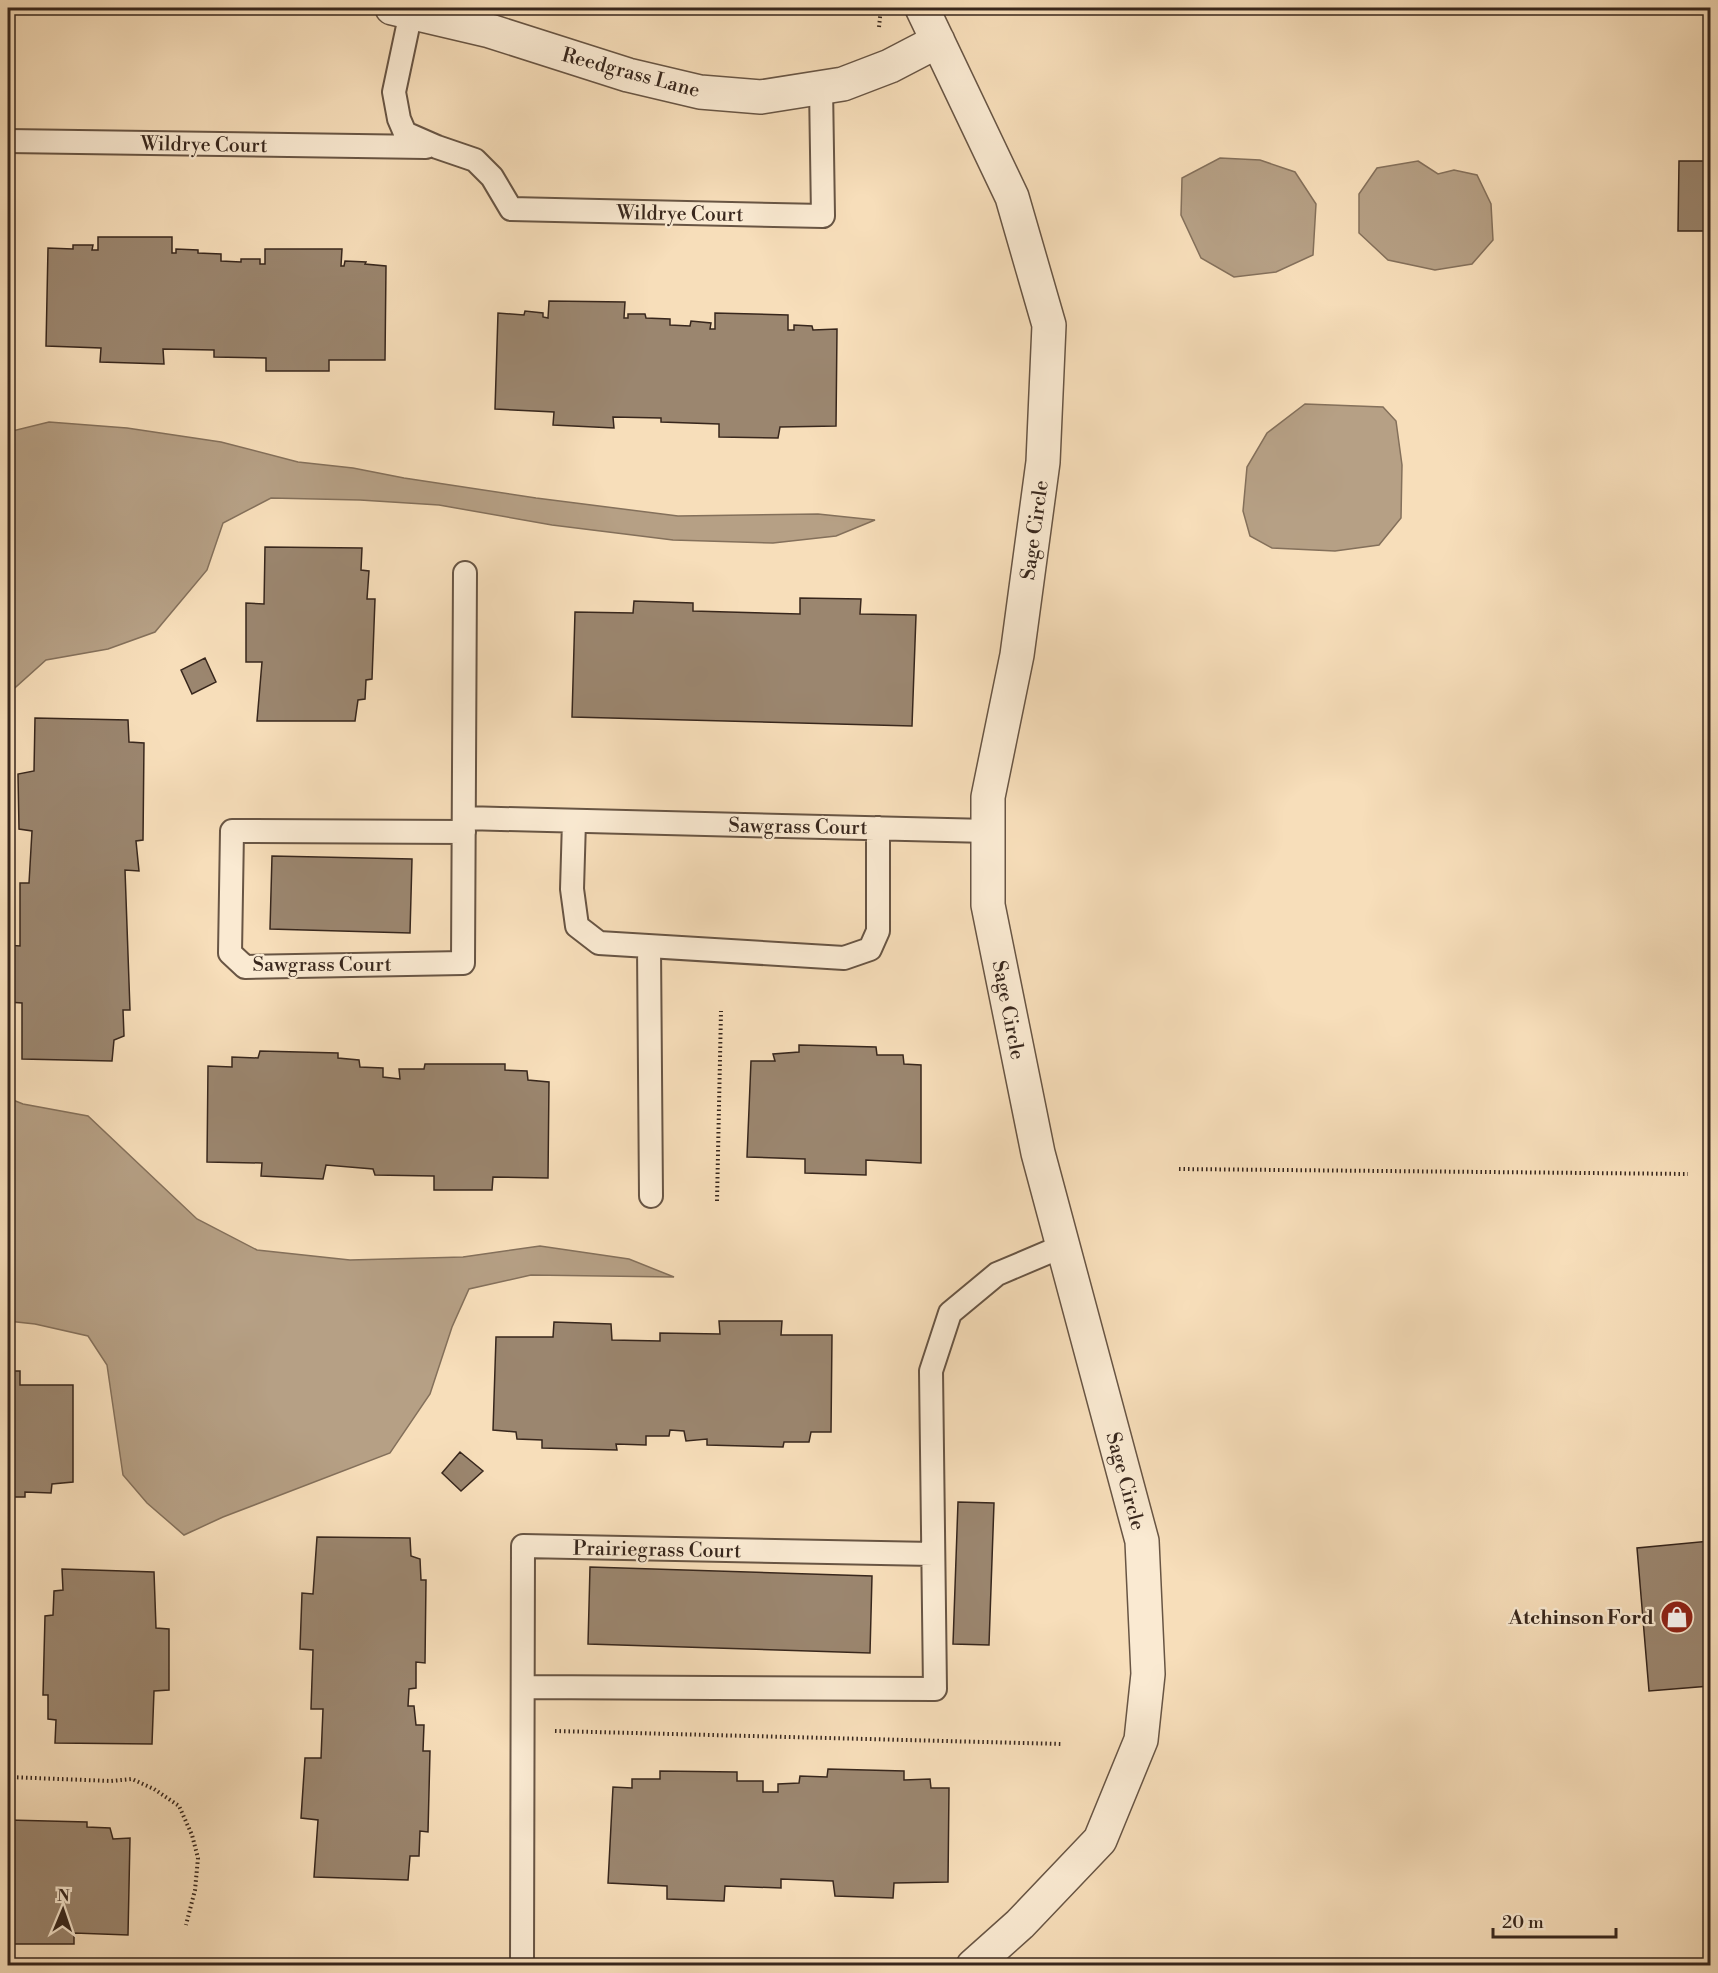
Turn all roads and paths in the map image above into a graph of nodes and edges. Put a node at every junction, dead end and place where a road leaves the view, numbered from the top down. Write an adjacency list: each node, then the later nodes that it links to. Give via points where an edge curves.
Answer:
1 (922, 8): 3 (street, Sage Circle)
2 (402, 10): 4 (street, Reedgrass Lane, via 490,31 628,75 700,92 761,97); 6 (lane, Wildrye Court, via 394,92 397,110 405,133)
3 (938, 42): 4 (street, Reedgrass Lane, via 890,66 843,84); 11 (street, Sage Circle, via 1012,197 1049,325 1043,462 1017,655 988,796)
4 (821, 87): 6 (lane, Wildrye Court, via 823,216 511,209 492,177 475,160)
5 (8, 141): 6 (lane, Wildrye Court)
6 (437, 147)
7 (465, 573): 9 (lane, Sawgrass Court)
8 (574, 821): 9 (lane, Sawgrass Court); 10 (lane, Sawgrass Court); 12 (lane, Sawgrass Court, via 572,889 578,926 599,944)
9 (464, 825): 9 (lane, Sawgrass Court, via 463,963 245,966 230,953 232,831)
10 (878, 828): 11 (lane, Sawgrass Court); 12 (lane, Sawgrass Court, via 878,931 870,949 844,958)
11 (988, 831): 18 (street, Sage Circle, via 988,905 1038,1153)
12 (649, 947): 16 (lane)
13 (721, 1011): 17 (path)
14 (1179, 1169): 15 (path)
15 (1688, 1174)
16 (651, 1196)
17 (717, 1201)
18 (1063, 1246): 19 (lane, via 997,1275 950,1313 931,1371); 26 (street, Sage Circle, via 1142,1541 1148,1674 1141,1740 1100,1840 1020,1924)
19 (933, 1554): 20 (lane, via 935,1689); 20 (lane, Prairiegrass Court, via 523,1546)
20 (523, 1687): 25 (lane, Prairiegrass Court)
21 (554, 1731): 22 (path)
22 (1062, 1744)
23 (8, 1777): 24 (path, via 132,1779 179,1806 198,1858)
24 (186, 1924)
25 (522, 1965)
26 (973, 1965)

